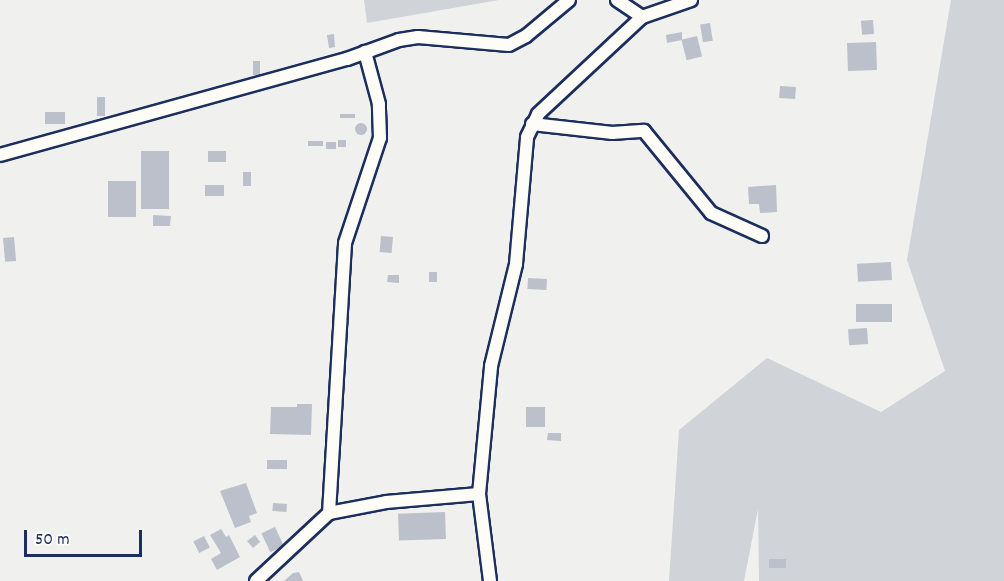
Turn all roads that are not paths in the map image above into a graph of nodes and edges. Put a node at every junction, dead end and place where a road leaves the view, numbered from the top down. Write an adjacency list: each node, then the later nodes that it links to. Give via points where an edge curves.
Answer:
1 (569, 0): 5 (street, via 509,45 418,37)
2 (617, 0): 4 (street)
3 (691, 0): 4 (street)
4 (642, 17): 6 (street)
5 (364, 52): 7 (street); 10 (street, via 379,104 380,138 345,243)
6 (532, 124): 8 (street, via 612,133 644,130 711,213); 9 (street, via 527,137 516,264 491,366)
7 (0, 154)
8 (762, 236)
9 (479, 494): 10 (street, via 386,502); 12 (street)
10 (328, 513): 11 (street)
11 (256, 581)
12 (490, 581)

